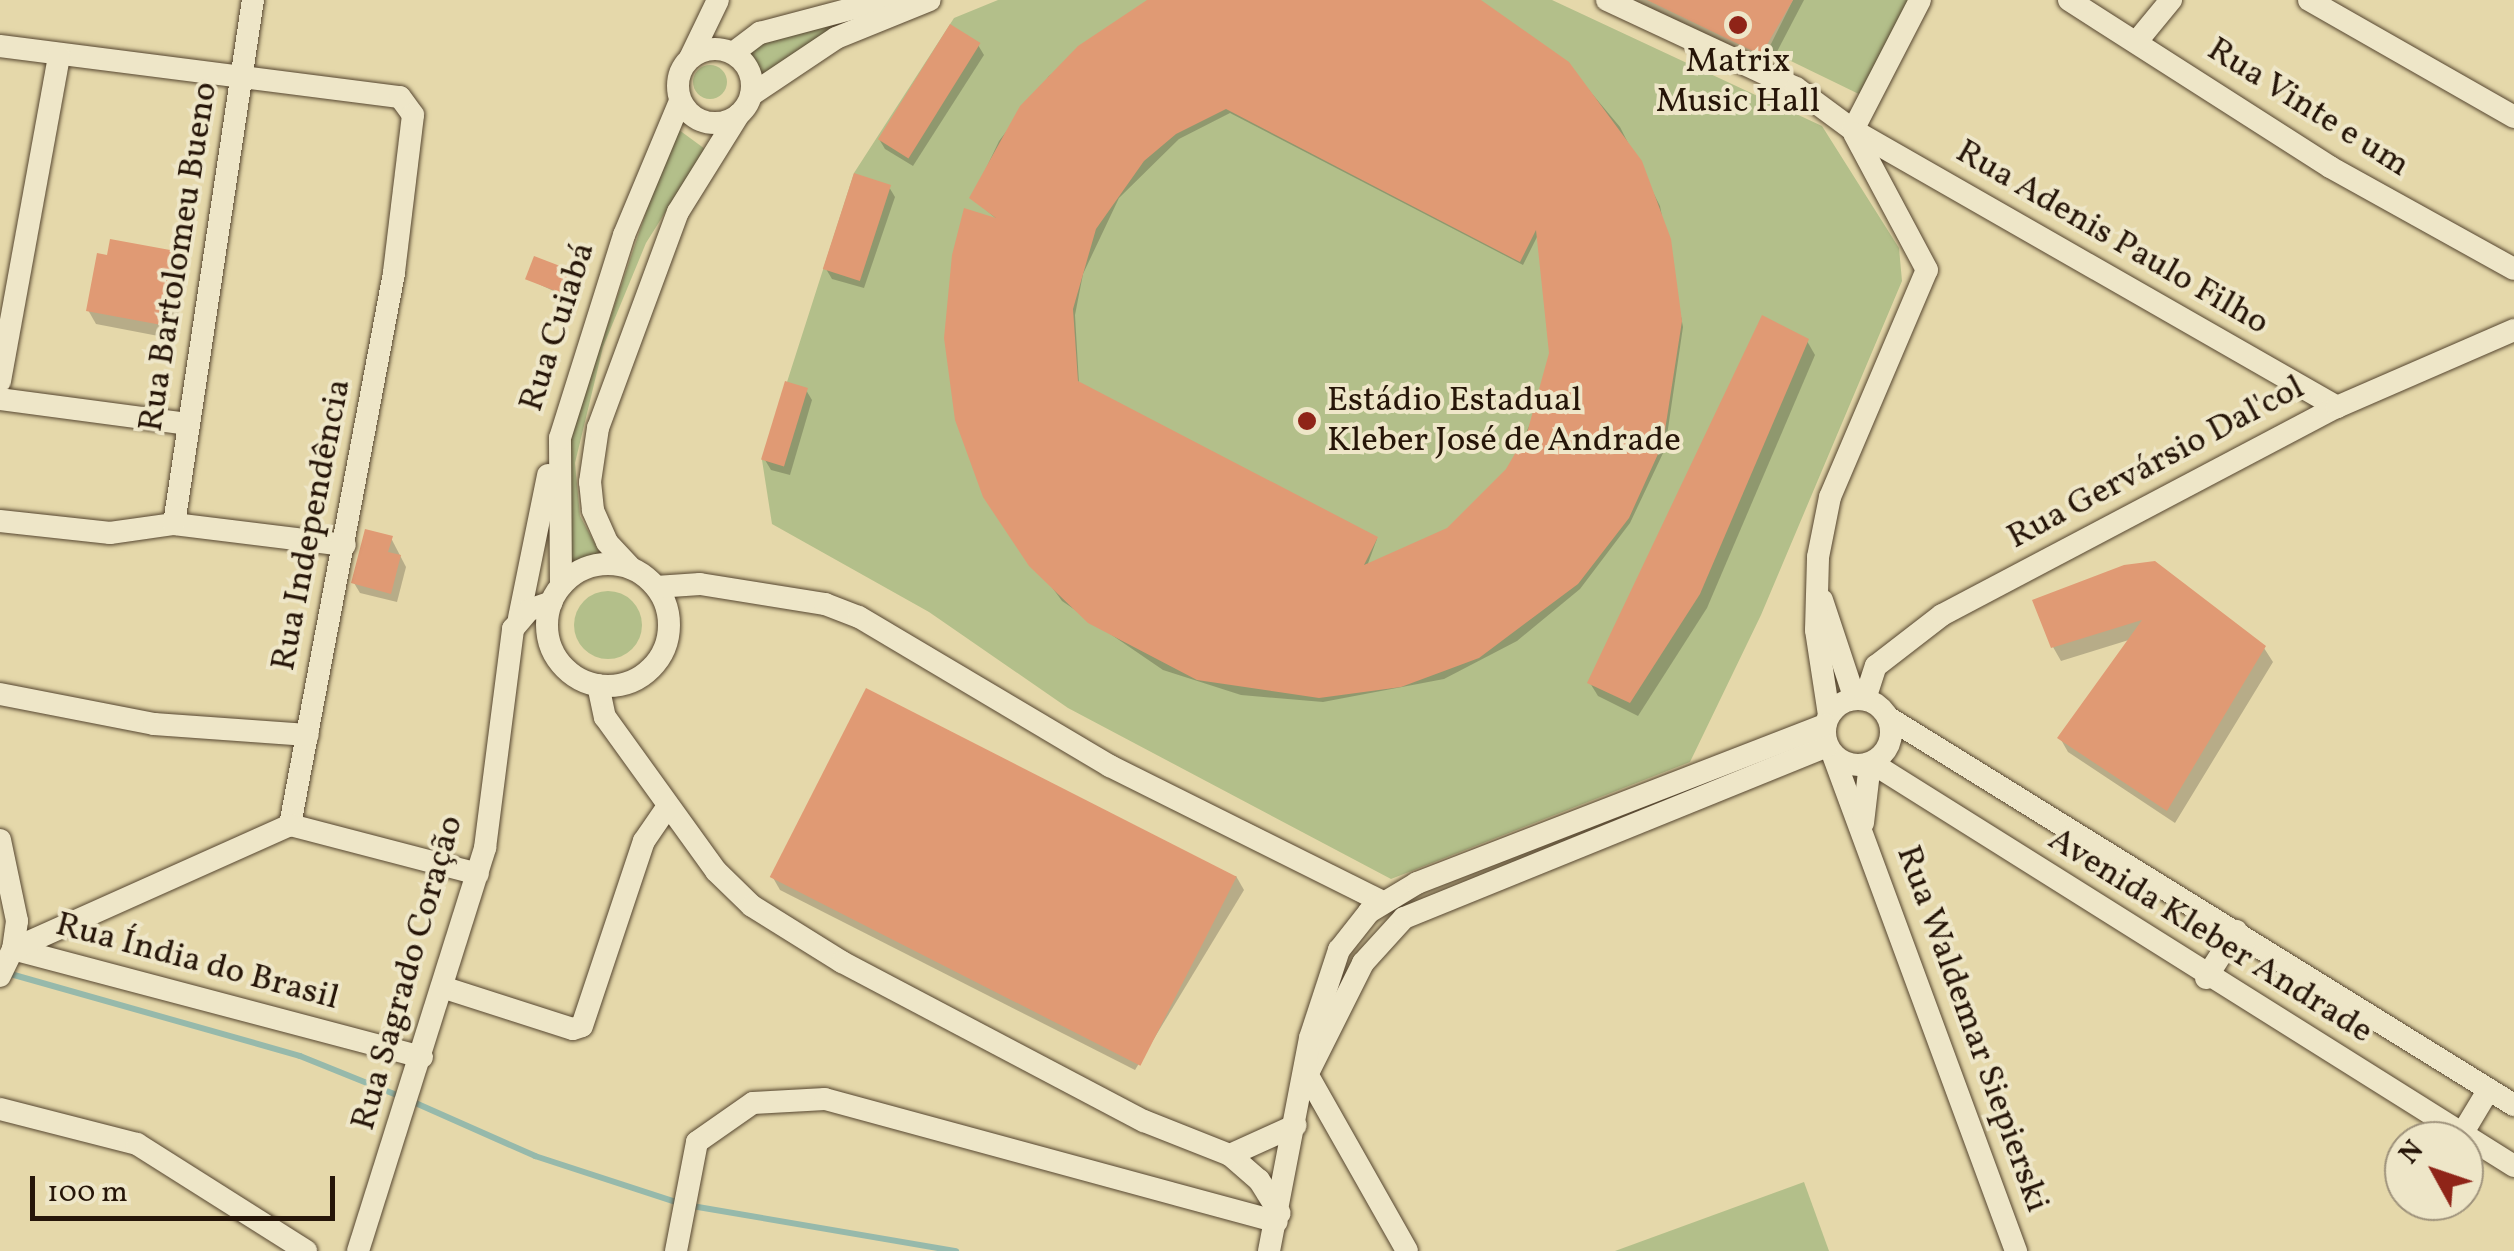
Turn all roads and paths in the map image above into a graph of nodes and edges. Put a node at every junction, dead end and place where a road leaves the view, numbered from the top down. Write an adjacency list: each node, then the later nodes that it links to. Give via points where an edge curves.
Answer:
1 (253, 0): 14 (street, Rua Bartolomeu Bueno)
2 (719, 0): 11 (street); 13 (street)
3 (1607, 0): 18 (street, Rua Adenis Paulo Filho, via 1796,88)
4 (1920, 0): 18 (street)
5 (2069, 0): 9 (street, Rua Vinte e um)
6 (2172, 0): 9 (street)
7 (2309, 0): 17 (street)
8 (920, 3): 11 (street, via 854,8 745,40); 16 (street, via 836,38)
9 (2138, 40): 19 (street, Rua Vinte e um, via 2240,112)
10 (0, 46): 12 (street, Rua Independência)
11 (731, 52): 13 (street, via 705,50); 16 (street, via 749,70)
12 (59, 56): 14 (street, Rua Independência); 21 (street)
13 (690, 58): 15 (street, via 678,77)
14 (244, 80): 24 (street, Rua Bartolomeu Bueno); 28 (street, Rua Independência, via 400,97 414,114 394,273)
15 (680, 101): 16 (street, via 706,122); 25 (street, Rua Cuiabá, via 624,235)
16 (745, 105): 29 (street, Rua Cuiabá, via 678,212 598,428 590,482 594,510 607,542)
17 (2514, 117)
18 (1852, 130): 23 (street, Rua Adenis Paulo Filho); 31 (street, Rua Waldemar Siepierski, via 1927,270 1830,496)
19 (2514, 269)
20 (2514, 330): 23 (street, Rua Gervársio Dal'col)
21 (0, 381)
22 (0, 399): 24 (street)
23 (2337, 407): 37 (street, Rua Gervársio Dal'col, via 1942,616 1876,666)
24 (186, 424): 27 (street, Rua Bartolomeu Bueno)
25 (560, 438): 32 (street, Rua Cuiabá); 33 (street, Rua Sagrado Coração)
26 (0, 521): 27 (street, via 110,533)
27 (174, 524): 28 (street)
28 (346, 545): 39 (street, Rua Independência)
29 (632, 568): 30 (street); 32 (street, via 593,566)
30 (656, 587): 35 (street, via 669,621 660,656 634,680); 47 (street, via 700,584 825,604 859,617 1110,766 1323,877)
31 (1818, 587): 37 (street); 40 (street, Rua Waldemar Siepierski, via 1816,655)
32 (553, 604): 33 (street); 34 (street); 35 (street, via 567,670)
33 (520, 618): 34 (street, Rua Sagrado Coração)
34 (508, 650): 46 (street, Rua Sagrado Coração, via 492,814)
35 (598, 685): 42 (street, via 605,716)
36 (0, 694): 39 (street, via 154,724)
37 (1860, 699): 38 (street); 40 (street)
38 (1888, 718): 41 (street, via 1891,739); 48 (street, Avenida Kleber Andrade)
39 (308, 735): 43 (street, Rua Independência)
40 (1829, 735): 41 (street, via 1850,765); 44 (street, Rua Waldemar Siepierski); 47 (street); 54 (street, via 1404,918 1363,963)
41 (1871, 763): 44 (street, Rua Waldemar Siepierski); 51 (street, Avenida Kleber Andrade)
42 (668, 806): 52 (street, via 644,841 582,1026 573,1029); 62 (street, via 716,871 796,937 1144,1121)
43 (290, 825): 46 (street); 49 (street)
44 (1864, 832): 70 (street, Rua Waldemar Siepierski)
45 (0, 840): 49 (street, via 15,893)
46 (478, 874): 52 (street, Rua Sagrado Coração)
47 (1382, 900): 54 (street, via 1347,936 1332,966 1310,1038)
48 (2236, 931): 51 (street); 55 (street, Avenida Kleber Andrade)
49 (13, 949): 50 (street); 53 (street, Rua Índia do Brasil)
50 (0, 976)
51 (2206, 978): 58 (street, Avenida Kleber Andrade)
52 (445, 988): 53 (street, Rua Sagrado Coração)
53 (422, 1057): 67 (street, Rua Sagrado Coração)
54 (1307, 1074): 60 (street); 65 (street)
55 (2489, 1089): 56 (street, Avenida Kleber Andrade); 59 (street)
56 (2514, 1105)
57 (0, 1109): 66 (street, via 137,1144)
58 (2441, 1121)
59 (2470, 1121)
60 (1296, 1125): 62 (street); 64 (street)
61 (2484, 1148): 63 (street, Avenida Kleber Andrade)
62 (1230, 1155): 64 (street, via 1259,1180)
63 (2514, 1166)
64 (1278, 1218): 68 (street, via 825,1098 752,1103 697,1142); 69 (street)
65 (1402, 1243)
66 (306, 1251)
67 (358, 1251)
68 (676, 1251)
69 (1269, 1251)
70 (2016, 1251)

